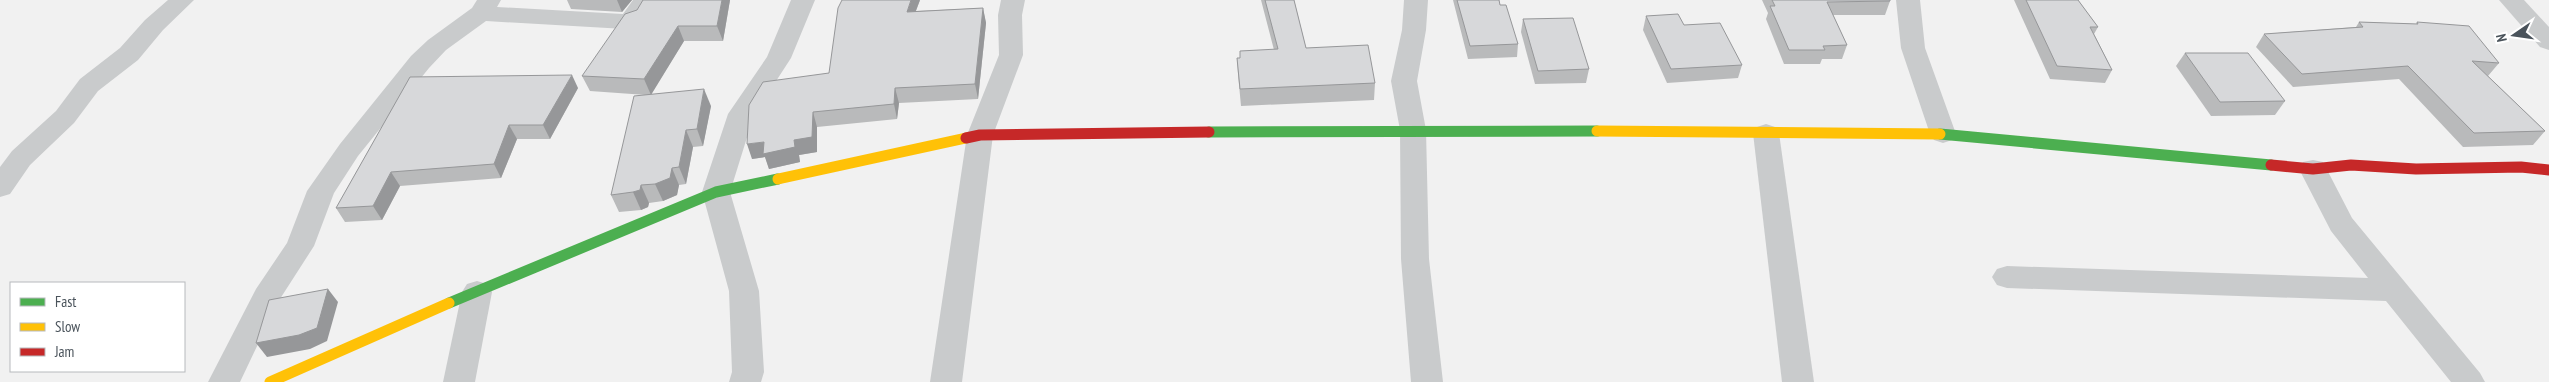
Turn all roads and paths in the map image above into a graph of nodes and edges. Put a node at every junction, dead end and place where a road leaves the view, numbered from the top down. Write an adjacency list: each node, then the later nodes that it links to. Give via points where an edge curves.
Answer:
1 (182, 0): 16 (street, via 129,54 89,85 65,117 21,158)
2 (645, 0): 8 (street, via 633,19 625,22)
3 (803, 0): 17 (street, via 779,58 741,114)
4 (1013, 0): 13 (street, via 1011,56)
5 (1416, 0): 10 (street, via 1404,81)
6 (1908, 0): 12 (street, via 1913,48)
7 (2511, 0): 9 (street)
8 (485, 6): 21 (street, via 420,62 349,150 321,191 300,246 266,297)
9 (2549, 42)
10 (1413, 130): 11 (street); 13 (street); 26 (street, via 1415,258)
11 (1766, 133): 12 (street); 27 (street)
12 (1942, 134): 14 (street)
13 (980, 135): 17 (street); 25 (street)
14 (2314, 169): 15 (street, via 2351,165 2416,169 2521,166); 19 (street, via 2341,224)
15 (2549, 170)
16 (0, 187)
17 (716, 192): 20 (street); 24 (street, via 744,291 748,372)
18 (2007, 276): 19 (street)
19 (2394, 290): 28 (street)
20 (477, 292): 22 (street); 23 (street)
21 (224, 382)
22 (270, 382)
23 (459, 382)
24 (745, 382)
25 (946, 382)
26 (1427, 382)
27 (1798, 382)
28 (2469, 382)

